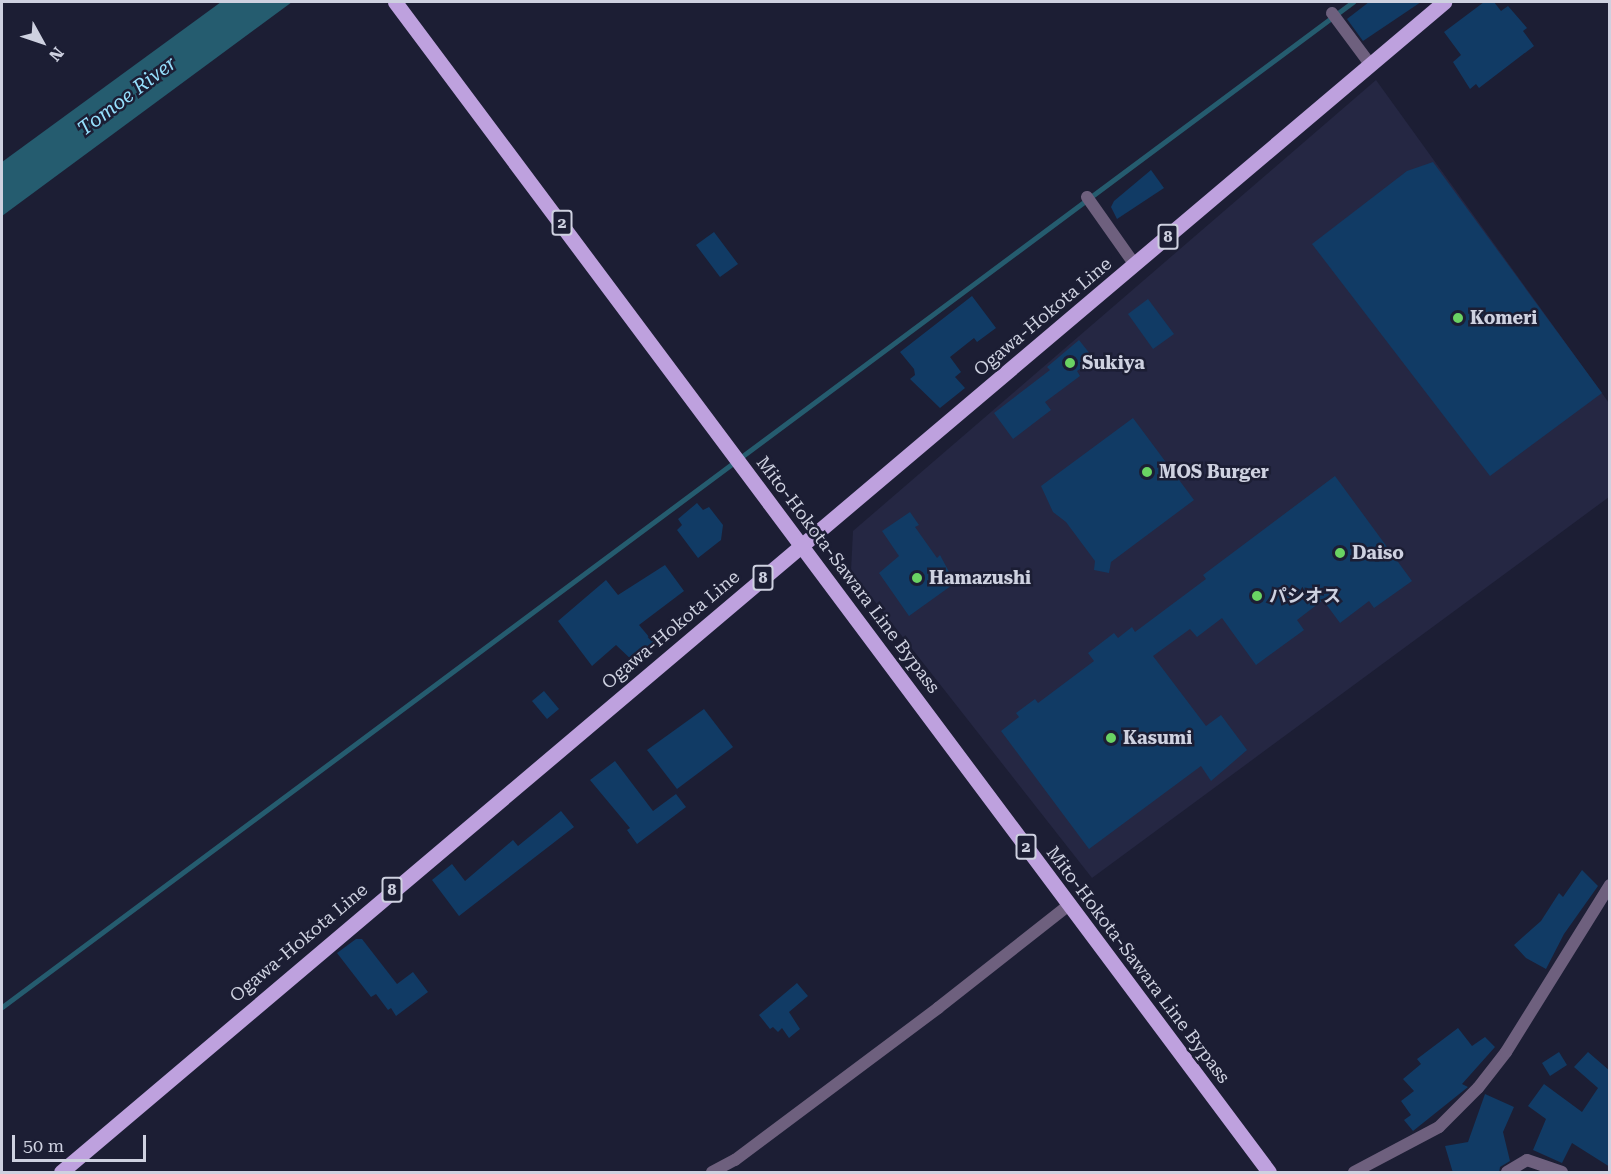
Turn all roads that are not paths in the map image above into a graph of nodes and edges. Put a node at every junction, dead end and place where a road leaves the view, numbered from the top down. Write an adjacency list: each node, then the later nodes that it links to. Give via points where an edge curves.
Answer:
1 (395, 2): 7 (main road, Mito-Hokota-Sawara Line Bypass / 2)
2 (1444, 2): 4 (main road, Ogawa-Hokota Line / 8)
3 (1334, 17): 4 (street)
4 (1370, 64): 6 (main road, Ogawa-Hokota Line / 8)
5 (1090, 200): 6 (street)
6 (1135, 265): 7 (main road, Ogawa-Hokota Line / 8)
7 (801, 546): 9 (main road, Mito-Hokota-Sawara Line Bypass / 2); 11 (main road, Ogawa-Hokota Line / 8)
8 (1610, 885): 10 (street, via 1506,1052 1478,1088 1439,1127)
9 (1069, 905): 12 (street, via 910,1029 735,1160); 13 (main road, Mito-Hokota-Sawara Line Bypass / 2)
10 (1370, 1170): 14 (street)
11 (61, 1173)
12 (712, 1173)
13 (1269, 1173)
14 (1354, 1173)
15 (1507, 1173): 16 (street, via 1527,1160)
16 (1562, 1173)

